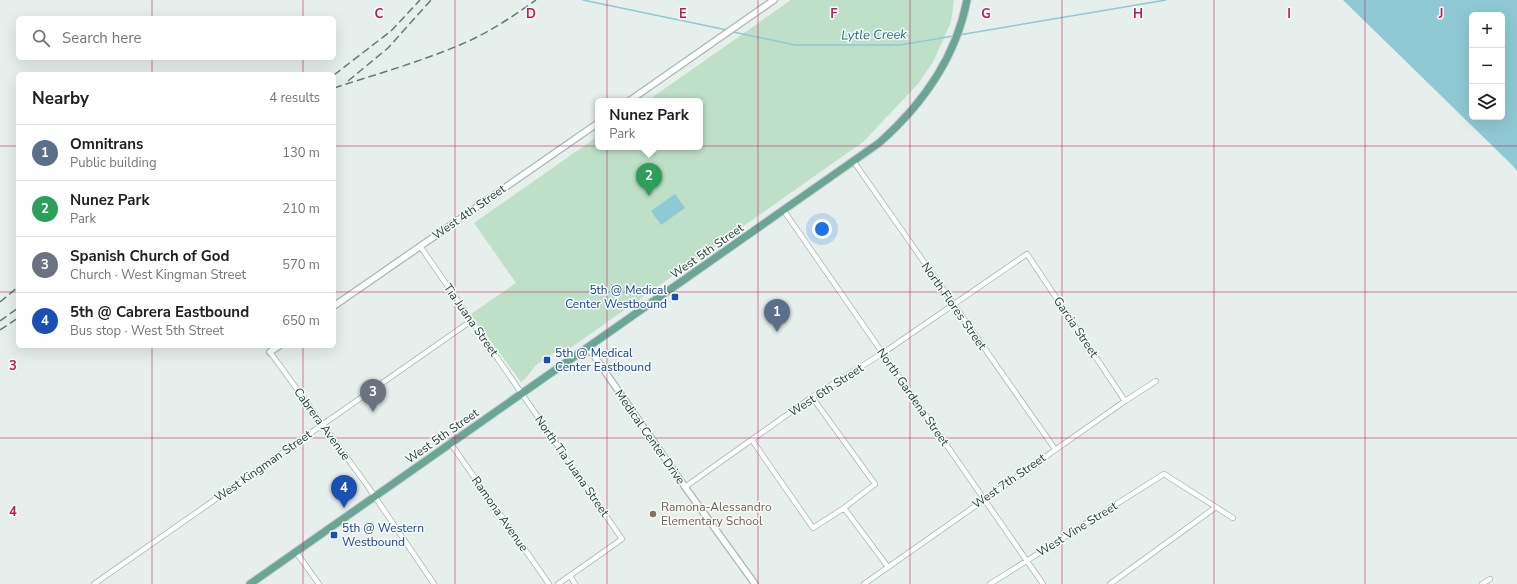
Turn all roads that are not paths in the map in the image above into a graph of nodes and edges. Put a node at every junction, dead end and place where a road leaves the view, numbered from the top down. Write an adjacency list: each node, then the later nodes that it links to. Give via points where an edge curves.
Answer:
1 (774, 0): 3 (street)
2 (966, 3): 5 (main road, West 5th Street, via 947,58 923,98 879,143)
3 (633, 98)
4 (595, 125): 7 (street, West 4th Street)
5 (854, 162): 6 (main road, West 5th Street); 9 (street, North Flores Street)
6 (784, 211): 12 (main road, West 5th Street); 15 (street, North Gardena Street)
7 (420, 246): 10 (street, West 4th Street); 11 (street, Tia Juana Street)
8 (1027, 254): 9 (street, West 6th Street); 19 (street, Garcia Street)
9 (954, 304): 15 (street, West 6th Street); 23 (street, North Flores Street)
10 (336, 305)
11 (471, 321): 17 (street, Tia Juana Street); 20 (street, West Kingman Street)
12 (588, 347): 17 (main road, West 5th Street); 24 (street, Medical Center Drive)
13 (276, 348): 14 (street, Cabrera Avenue)
14 (270, 352): 20 (street, Cabrera Avenue)
15 (883, 353): 18 (street, West 6th Street); 26 (street, North Gardena Street)
16 (1156, 381): 19 (street, West 7th Street)
17 (522, 394): 22 (main road, West 5th Street); 33 (street, North Tia Juana Street, via 622,539)
18 (812, 397): 21 (street, West 6th Street); 28 (street, via 875,484)
19 (1125, 400): 23 (street, West 7th Street)
20 (322, 425): 25 (street, Cabrera Avenue); 35 (street, West Kingman Street)
21 (752, 440): 24 (street, West 6th Street); 28 (street, via 812,528)
22 (451, 444): 25 (main road, West 5th Street); 39 (street, Ramona Avenue)
23 (1055, 449): 26 (street, West 7th Street)
24 (685, 487): 42 (street, Medical Center Drive)
25 (374, 497): 30 (main road, West 5th Street); 38 (street, Cabrera Avenue)
26 (985, 499): 31 (street, North Gardena Street); 32 (street, West 7th Street)
27 (1216, 507): 29 (street); 31 (street, West Vine Street, via 1164,474); 46 (street)
28 (844, 508): 32 (street)
29 (1233, 518)
30 (296, 552): 36 (main road, West 5th Street); 37 (street)
31 (1027, 560): 44 (street, West Vine Street); 45 (street, North Gardena Street)
32 (888, 567): 43 (street, West 7th Street)
33 (570, 576): 40 (street); 41 (street)
34 (1490, 579): 47 (street)
35 (94, 584)
36 (250, 584)
37 (318, 584)
38 (434, 584)
39 (549, 584)
40 (558, 584)
41 (575, 584)
42 (755, 584)
43 (864, 584)
44 (990, 584)
45 (1044, 584)
46 (1110, 584)
47 (1482, 584)

